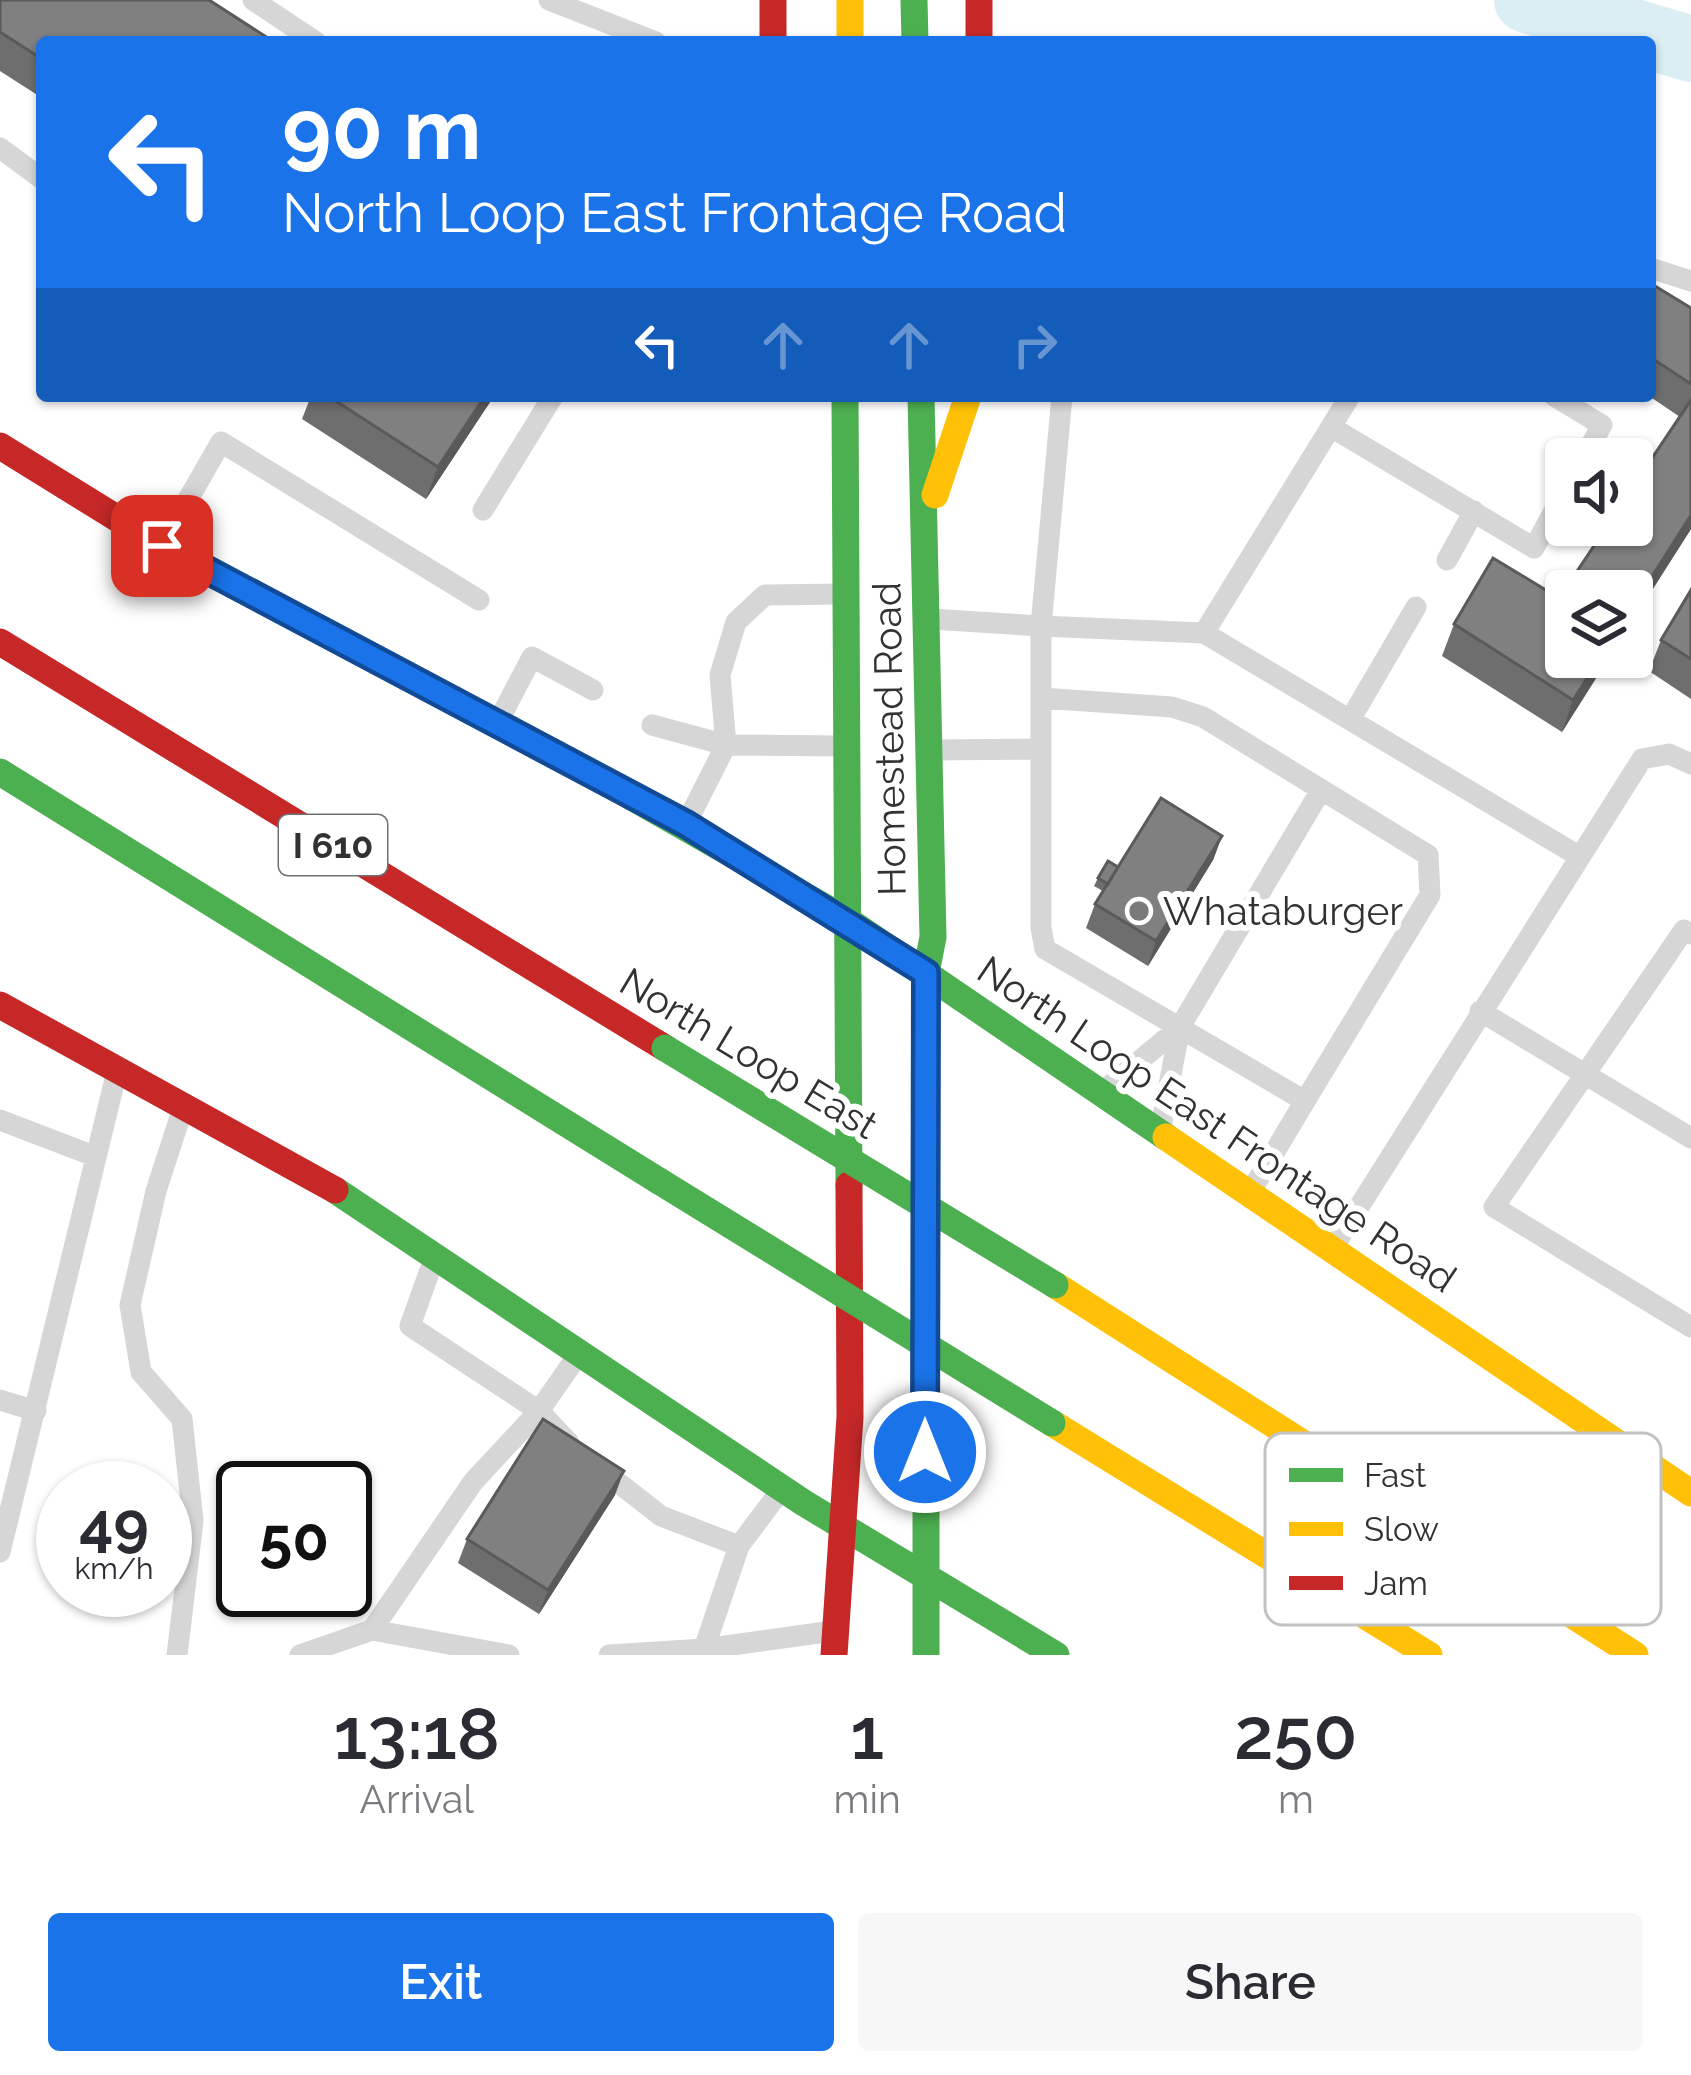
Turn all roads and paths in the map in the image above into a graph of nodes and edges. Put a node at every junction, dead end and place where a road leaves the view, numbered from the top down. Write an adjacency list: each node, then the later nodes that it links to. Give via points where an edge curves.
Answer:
1 (253, 0): 8 (lane)
2 (549, 0): 7 (lane)
3 (773, 0): 11 (main road)
4 (850, 0): 12 (main road)
5 (914, 0): 13 (main road)
6 (979, 0): 14 (main road)
7 (614, 21): 9 (lane); 10 (lane)
8 (307, 36)
9 (605, 36)
10 (644, 36)
11 (773, 36)
12 (850, 36)
13 (915, 36)
14 (979, 36)
15 (0, 148): 16 (lane)
16 (36, 175)
17 (1656, 270): 18 (lane)
18 (1691, 281)
19 (549, 402): 30 (lane)
20 (845, 402): 32 (main road, Homestead Road)
21 (921, 402): 33 (main road, Homestead Road)
22 (966, 402): 33 (main road)
23 (1061, 402): 41 (lane)
24 (1346, 402): 26 (lane)
25 (1564, 402): 28 (lane, via 1602,425)
26 (1331, 427): 31 (lane); 42 (lane)
27 (819, 438): 32 (main road)
28 (1595, 438)
29 (0, 446): 35 (main road, North Loop East Frontage Road)
30 (483, 510)
31 (1474, 512): 34 (lane, via 1534,548); 36 (lane)
32 (844, 521): 37 (main road, Homestead Road)
33 (923, 527): 40 (main road, Homestead Road)
34 (1545, 528)
35 (162, 546): 38 (lane, via 221,442); 48 (main road, North Loop East Frontage Road)
36 (1448, 560)
37 (843, 595): 49 (lane, via 765,595 736,622 720,675); 50 (main road, Homestead Road)
38 (479, 600)
39 (1416, 607): 46 (lane)
40 (925, 619): 41 (lane); 52 (main road, Homestead Road)
41 (1041, 626): 42 (lane); 45 (lane)
42 (1204, 633): 46 (lane)
43 (0, 642): 83 (main road, North Loop East / I 610, bridge)
44 (593, 690): 48 (lane, via 532,657)
45 (1041, 698): 51 (lane); 56 (lane, via 1172,707)
46 (1350, 720): 59 (lane)
47 (652, 725): 49 (lane)
48 (496, 726): 57 (main road, North Loop East Frontage Road)
49 (726, 745): 50 (lane); 57 (lane)
50 (844, 746): 60 (main road, Homestead Road)
51 (1041, 749): 52 (lane); 65 (lane, via 1045,949)
52 (927, 750): 62 (main road, Homestead Road)
53 (1691, 764): 59 (lane, via 1669,754 1642,759)
54 (0, 772): 58 (main road)
55 (0, 790): 58 (main road)
56 (1322, 790): 65 (lane); 69 (lane, via 1427,855 1430,895)
57 (686, 824): 60 (main road, North Loop East Frontage Road)
58 (98, 835): 92 (main road, bridge)
59 (1576, 855): 64 (lane)
60 (847, 920): 62 (main road, North Loop East Frontage Road); 89 (main road, Homestead Road, via 850,1417)
61 (1691, 934): 67 (lane, via 1684,930)
62 (926, 973): 68 (main road, North Loop East Frontage Road); 93 (main road, Homestead Road)
63 (0, 1005): 66 (main road)
64 (1480, 1011): 67 (lane); 76 (lane)
65 (1180, 1028): 68 (lane); 69 (lane); 72 (lane)
66 (118, 1065): 70 (main road); 74 (lane)
67 (1584, 1073): 73 (lane); 78 (lane, via 1493,1207)
68 (1102, 1092): 72 (main road, North Loop East Frontage Road)
69 (1305, 1101): 75 (lane)
70 (185, 1102): 77 (main road); 99 (lane, via 130,1305 141,1372 182,1419 194,1521)
71 (0, 1120): 74 (lane)
72 (1160, 1132): 75 (main road, North Loop East Frontage Road)
73 (1691, 1138)
74 (94, 1156): 81 (lane)
75 (1250, 1193): 76 (main road, North Loop East Frontage Road)
76 (1333, 1249): 84 (main road, North Loop East Frontage Road)
77 (435, 1255): 79 (main road); 82 (lane, via 410,1326)
78 (1691, 1327)
79 (580, 1352): 82 (lane); 87 (main road)
80 (0, 1400): 81 (lane)
81 (36, 1411): 86 (lane)
82 (539, 1411): 90 (lane, via 661,1516); 96 (lane, via 473,1482)
83 (1287, 1433)
84 (1603, 1433)
85 (1661, 1473): 88 (main road, North Loop East Frontage Road)
86 (8, 1486): 91 (lane)
87 (782, 1488): 89 (main road); 90 (lane)
88 (1691, 1493)
89 (840, 1529): 93 (main road); 97 (main road, Homestead Road)
90 (739, 1546): 98 (lane)
91 (0, 1552)
92 (1265, 1554)
93 (925, 1583): 103 (main road, Homestead Road); 104 (main road)
94 (1380, 1625): 105 (main road, bridge)
95 (1588, 1625): 106 (main road, North Loop East / I 610, bridge)
96 (372, 1630): 100 (lane); 101 (lane)
97 (834, 1643): 98 (lane)
98 (705, 1652): 102 (lane)
99 (177, 1655)
100 (300, 1655)
101 (509, 1655)
102 (609, 1655)
103 (926, 1655)
104 (1056, 1655)
105 (1429, 1655)
106 (1635, 1655)

